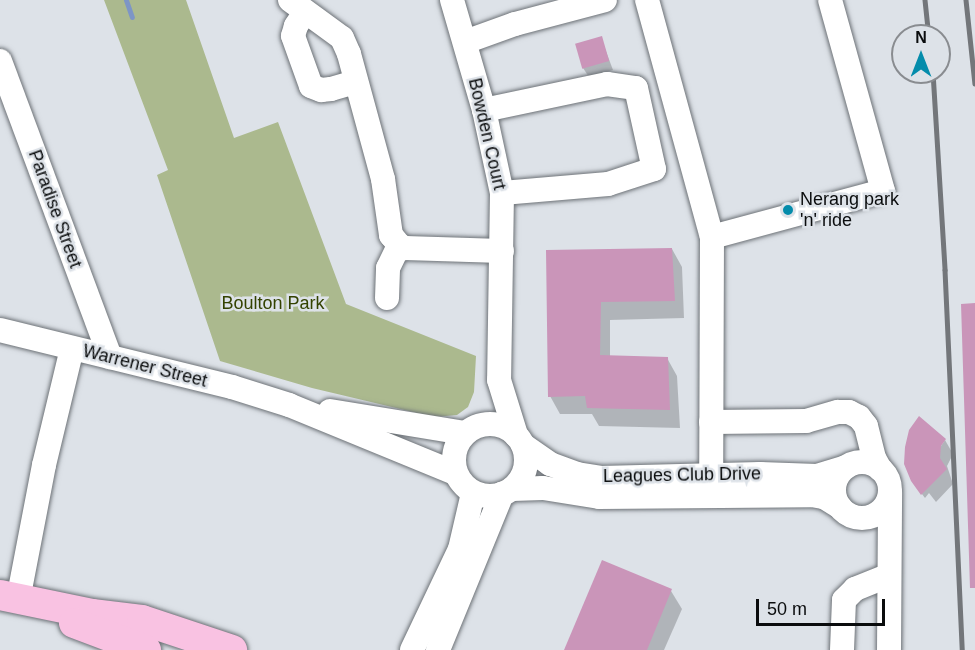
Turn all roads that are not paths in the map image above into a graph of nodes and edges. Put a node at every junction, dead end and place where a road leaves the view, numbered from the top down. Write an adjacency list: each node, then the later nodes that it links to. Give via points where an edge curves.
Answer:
1 (452, 0): 6 (street, Bowden Court)
2 (605, 0): 6 (street)
3 (647, 0): 11 (street)
4 (830, 0): 11 (street, via 883,191)
5 (298, 6): 8 (street, via 342,39); 8 (street, via 293,36 312,86 321,90)
6 (465, 42): 9 (street, Bowden Court)
7 (0, 61): 17 (street, Paradise Street)
8 (356, 82): 12 (street, via 383,179 391,235)
9 (484, 110): 10 (street, Bowden Court); 10 (street, via 607,84 636,88 654,169 608,184)
10 (502, 193): 13 (street, Bowden Court)
11 (711, 237): 20 (street)
12 (399, 245): 13 (street); 14 (street, via 388,267)
13 (502, 251): 18 (street, Bowden Court)
14 (387, 298)
15 (0, 330): 16 (street, Warrener Street)
16 (72, 348): 17 (street, Warrener Street); 33 (street)
17 (110, 357): 19 (street, Warrener Street)
18 (499, 380): 21 (street, Bowden Court); 22 (street, Bowden Court)
19 (289, 405): 21 (street, Warrener Street); 25 (street, Warrener Street)
20 (711, 422): 24 (street, via 806,421 849,412 866,426); 26 (street)
21 (470, 430): 22 (street, via 499,425); 25 (street, via 454,450)
22 (520, 440): 26 (street, Leagues Club Drive, via 550,464 577,474 601,478); 27 (street, via 525,468 520,480)
23 (846, 467): 24 (street, via 861,462); 26 (street, Leagues Club Drive, via 823,475); 31 (street, via 834,488)
24 (880, 469): 29 (street, via 888,480)
25 (455, 473): 28 (street)
26 (711, 475): 30 (street, via 715,484)
27 (507, 492): 28 (street, via 489,496); 30 (street, Leagues Club Drive, via 543,488 599,497); 37 (street)
28 (473, 493): 36 (street, via 460,549)
29 (890, 493): 31 (street, via 878,513 869,517); 32 (street, Leagues Club Drive)
30 (759, 495): 31 (street, Leagues Club Drive, via 814,495)
31 (847, 512): 32 (street, Leagues Club Drive, via 873,534)
32 (888, 576): 38 (street, via 855,589 844,600); 39 (street, Leagues Club Drive)
33 (9, 598): 34 (main road); 35 (main road, via 142,620)
34 (146, 650)
35 (232, 650)
36 (412, 650)
37 (438, 650)
38 (842, 650)
39 (889, 650)

